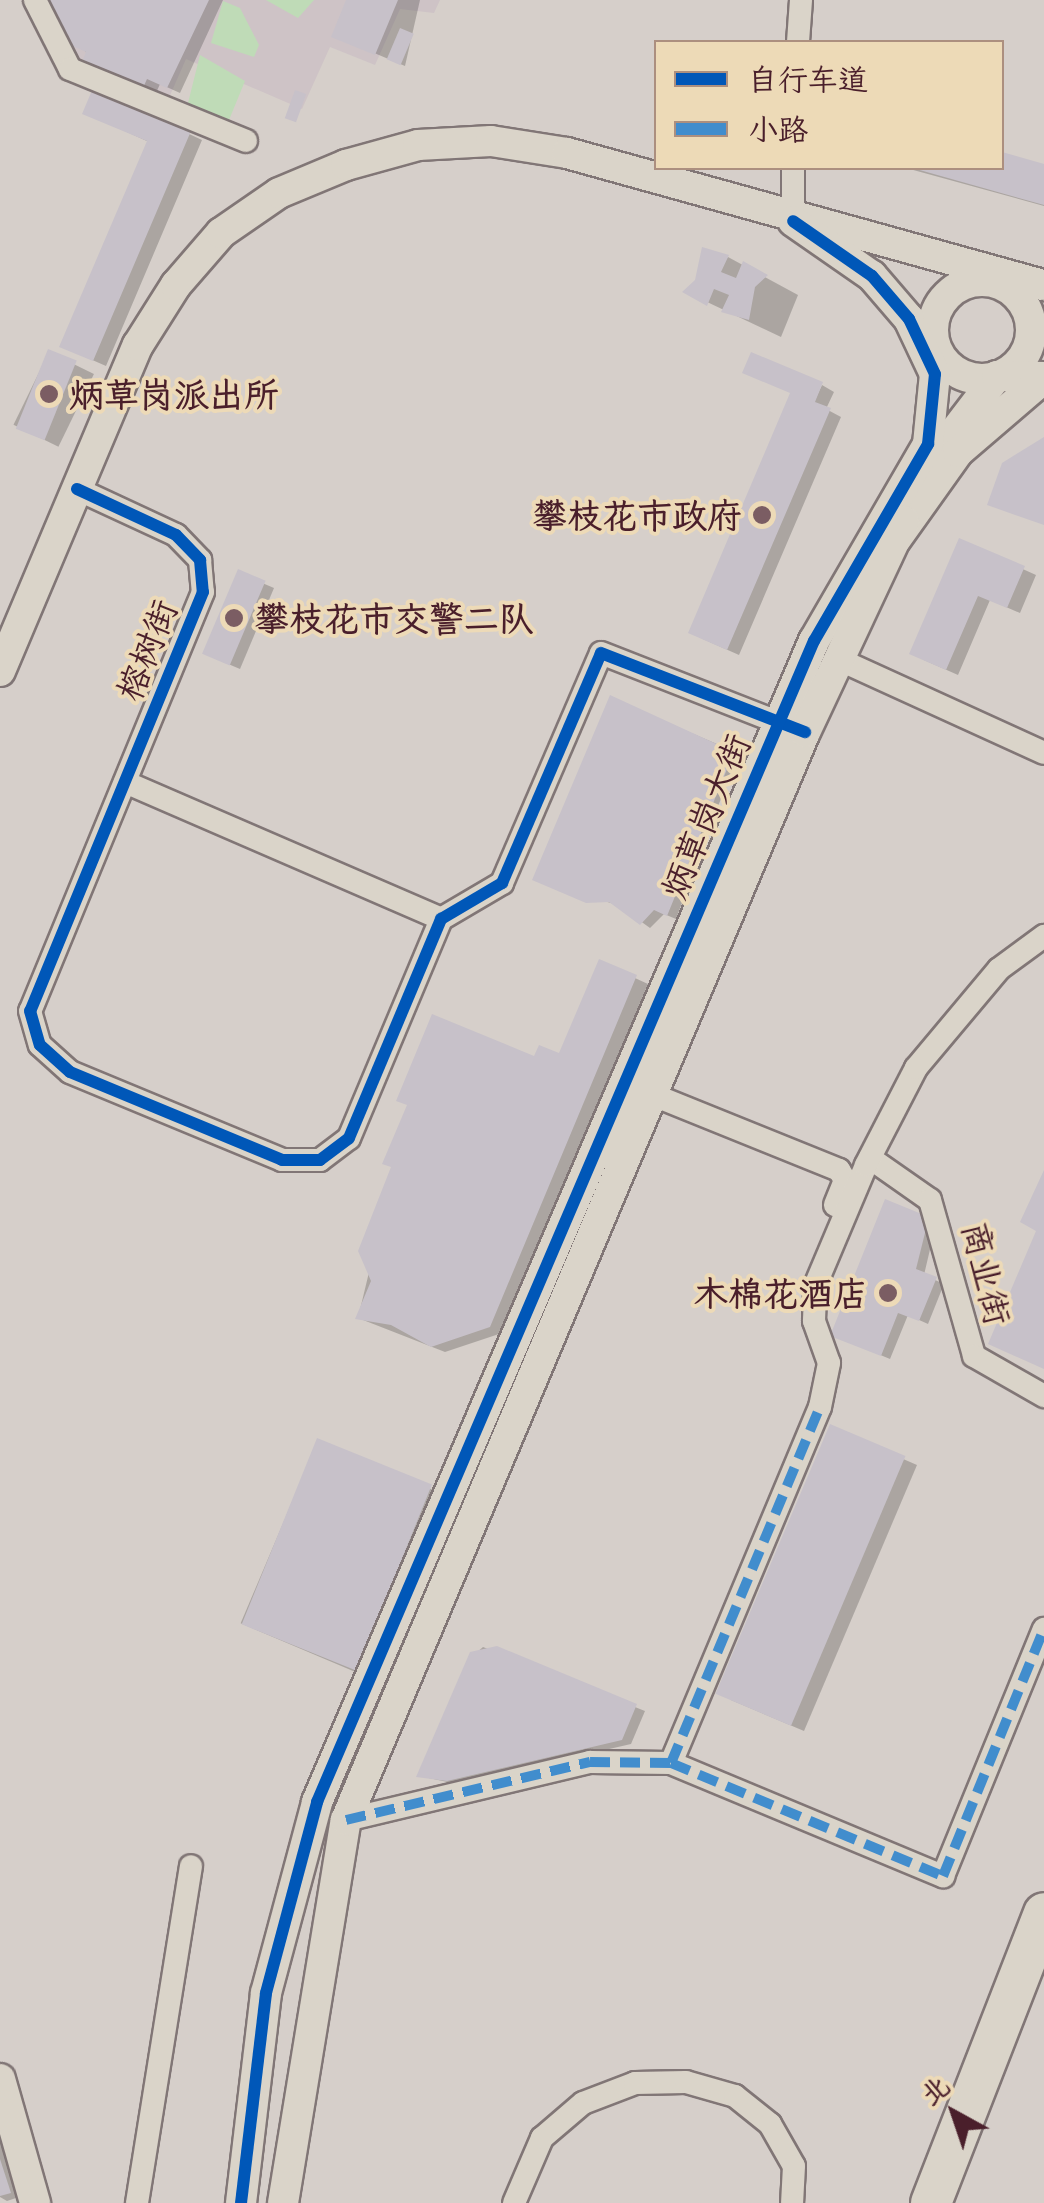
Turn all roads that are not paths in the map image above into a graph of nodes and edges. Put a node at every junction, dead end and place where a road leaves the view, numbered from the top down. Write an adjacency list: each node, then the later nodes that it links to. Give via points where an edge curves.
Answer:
1 (35, 0): 4 (street, via 70,69)
2 (801, 0): 3 (street)
3 (798, 40)
4 (246, 142)
5 (792, 170): 6 (street)
6 (793, 221): 7 (street); 16 (street, via 566,154 491,141 418,145 346,165 279,193 221,233 176,285 138,345)
7 (850, 249): 8 (street); 8 (street, via 910,292 932,294 934,271); 10 (street); 11 (street)
8 (899, 250): 9 (street)
9 (993, 282): 12 (street); 13 (street, via 951,292); 14 (street, via 1020,298 1031,326 1023,357)
10 (1044, 285)
11 (891, 294): 13 (street); 13 (street)
12 (1044, 296)
13 (934, 350): 14 (street, via 965,376); 17 (street, via 928,444)
14 (997, 376): 15 (street); 17 (street, via 942,442)
15 (1044, 378): 17 (street, via 958,452)
16 (77, 489): 19 (street); 22 (street, 榕树街, via 176,535 200,560 202,592)
17 (887, 534): 18 (street, 炳草岗大街); 20 (street, 炳草岗大街)
18 (838, 659): 20 (street, 炳草岗大街); 21 (street)
19 (0, 671)
20 (792, 727): 23 (street, via 601,653 502,884); 25 (street, 炳草岗大街)
21 (1044, 753)
22 (124, 782): 23 (street); 23 (street, 榕树街, via 30,1011 40,1045 70,1072 282,1160 320,1160 350,1138)
23 (441, 919)
24 (1044, 936): 26 (street, via 999,969 916,1068)
25 (638, 1088): 27 (street, via 839,1170 845,1180 806,1274); 31 (street, 炳草岗大街); 38 (street, via 317,1802 266,1993)
26 (870, 1158): 27 (street); 28 (street, 商业街, via 930,1200 974,1356)
27 (814, 1286): 30 (street, via 814,1320 829,1363 820,1406)
28 (1044, 1396)
29 (1044, 1629): 30 (street, via 943,1876)
30 (671, 1763): 31 (street, via 590,1762)
31 (346, 1820): 39 (street, 炳草岗大街)
32 (191, 1866): 37 (street)
33 (1044, 1912): 42 (highway)
34 (1044, 1960): 43 (highway)
35 (0, 2078): 36 (street)
36 (36, 2203)
37 (136, 2203)
38 (241, 2203)
39 (283, 2203)
40 (514, 2203): 41 (street, via 542,2138 582,2104 634,2083 686,2082 734,2096 770,2124 794,2166)
41 (792, 2203)
42 (931, 2203)
43 (948, 2203)

